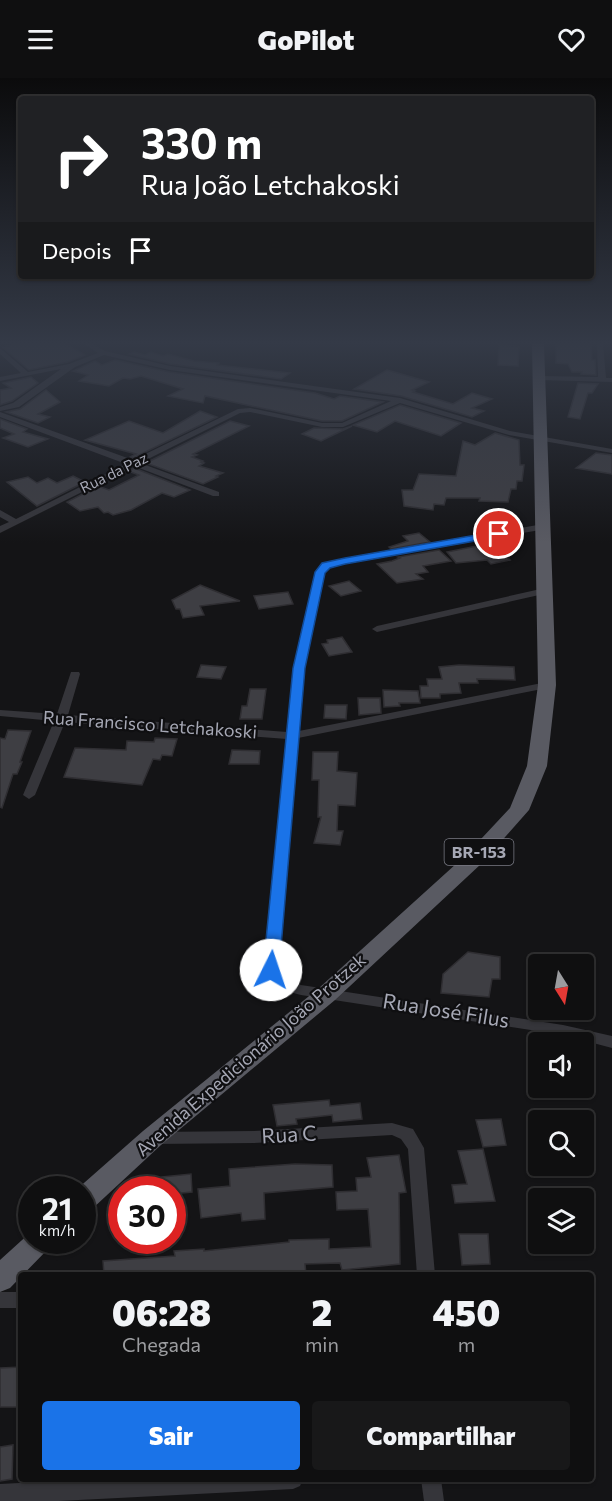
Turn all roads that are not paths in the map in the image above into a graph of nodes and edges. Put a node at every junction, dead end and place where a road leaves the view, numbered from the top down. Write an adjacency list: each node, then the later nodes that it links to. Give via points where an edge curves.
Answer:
1 (245, 410): 9 (street, Rua da Paz)
2 (252, 410): 3 (street, Rua da Paz, via 322,425 343,425)
3 (376, 410)
4 (433, 410): 7 (street)
5 (540, 410): 7 (highway, Avenida Expedicionário João Protzek / BR-153)
6 (0, 414): 9 (street)
7 (540, 439): 8 (street); 13 (highway, Avenida Expedicionário João Protzek / BR-153)
8 (612, 451)
9 (136, 463): 10 (street); 12 (street, Rua da Paz)
10 (216, 494)
11 (0, 513): 12 (street)
12 (15, 522): 14 (street, Rua da Paz)
13 (543, 527): 15 (highway, Avenida Expedicionário João Protzek / BR-153); 21 (street, via 326,565 320,572 299,668)
14 (0, 530)
15 (544, 591): 16 (street); 18 (highway, Avenida Expedicionário João Protzek / BR-153)
16 (377, 629)
17 (75, 674): 20 (street)
18 (547, 685): 21 (street, Rua Francisco Letchakoski); 23 (highway, Avenida Expedicionário João Protzek / BR-153, via 537,766 519,810 474,858)
19 (0, 713): 20 (street, Rua Francisco Letchakoski)
20 (61, 718): 21 (street, Rua Francisco Letchakoski); 22 (street)
21 (291, 736): 23 (street, Rua José Filus, via 271,970 280,982)
22 (29, 795)
23 (327, 994): 24 (street, Rua José Filus, via 427,1007); 25 (highway, Avenida Expedicionário João Protzek / BR-153)
24 (612, 1042)
25 (152, 1138): 26 (highway, Avenida Expedicionário João Protzek / BR-153); 28 (street, Rua C, via 392,1129 407,1134 416,1148)
26 (96, 1188)
27 (25, 1254): 29 (highway)
28 (426, 1272)
29 (0, 1279)
30 (0, 1300): 31 (street)
31 (18, 1300)
32 (234, 1482): 34 (street)
33 (431, 1482): 35 (street)
34 (0, 1494)
35 (434, 1501)

